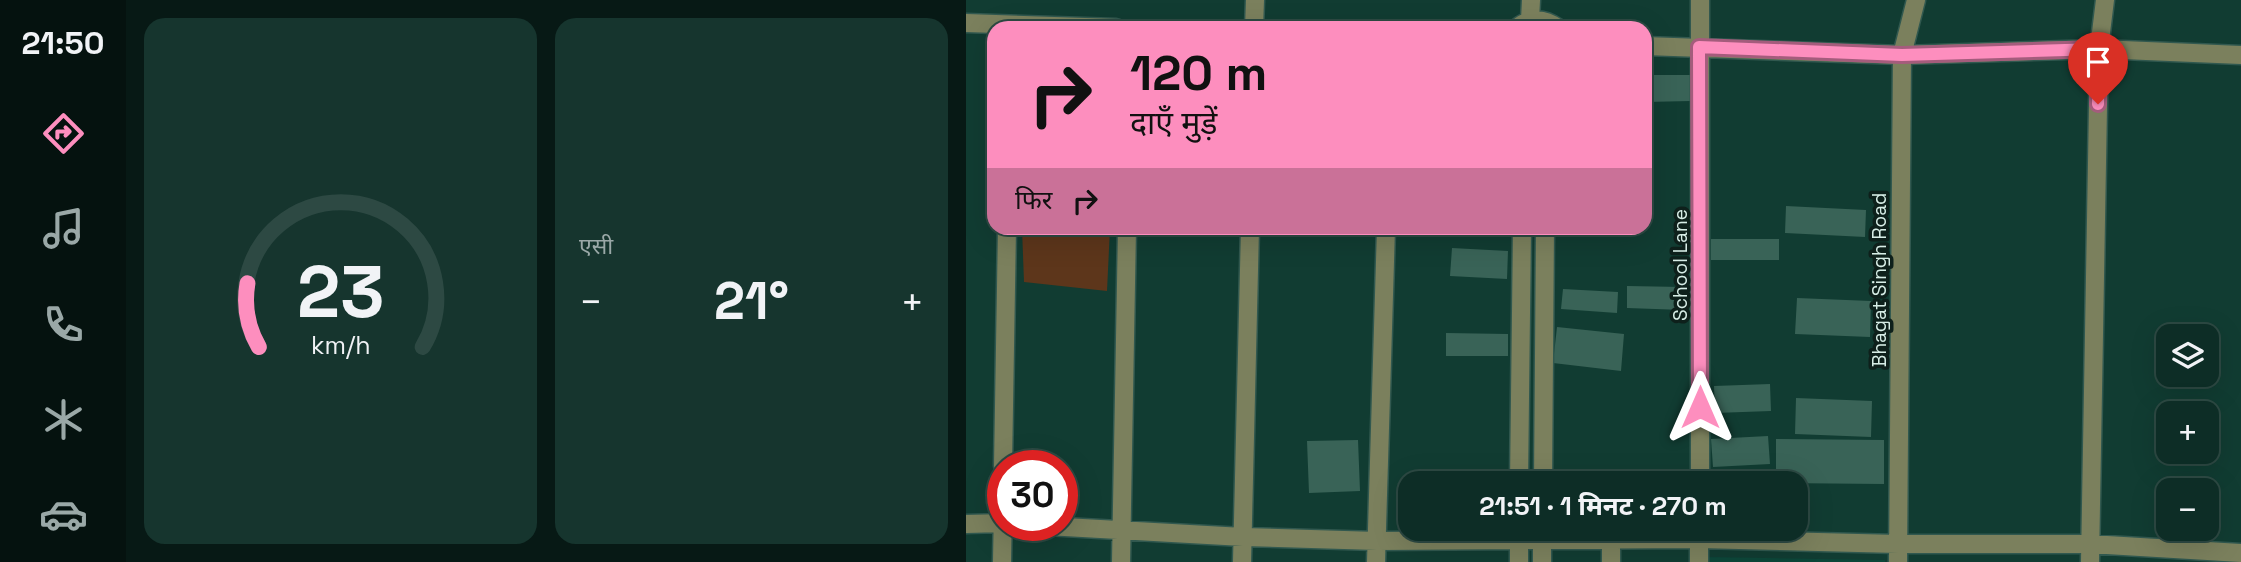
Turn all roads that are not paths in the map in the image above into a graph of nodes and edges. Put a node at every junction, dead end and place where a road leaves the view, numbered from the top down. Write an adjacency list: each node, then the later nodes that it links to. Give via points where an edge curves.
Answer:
1 (1255, 0): 6 (street)
2 (1531, 0): 7 (street)
3 (1700, 0): 11 (street, School Lane)
4 (1916, 0): 13 (street, Bhagat Singh Road)
5 (2105, 0): 12 (street)
6 (1254, 21)
7 (1524, 21)
8 (966, 23): 9 (street)
9 (987, 24)
10 (1652, 46): 11 (street)
11 (1699, 47): 13 (street); 24 (street, School Lane)
12 (2099, 49): 13 (street); 14 (street); 40 (street)
13 (1902, 55): 39 (street, Bhagat Singh Road)
14 (2241, 55)
15 (1007, 235): 21 (street)
16 (1127, 235): 28 (street)
17 (1250, 235): 29 (street)
18 (1386, 235): 32 (street)
19 (1522, 235): 22 (street)
20 (1545, 235): 23 (street)
21 (1003, 450)
22 (1519, 471)
23 (1543, 471)
24 (1700, 471)
25 (987, 523): 26 (street)
26 (966, 524)
27 (1078, 528): 28 (street)
28 (1121, 531): 29 (street); 42 (street)
29 (1243, 537): 32 (street); 43 (street)
30 (1398, 540): 32 (street)
31 (1003, 541): 41 (street)
32 (1377, 541): 44 (street)
33 (1519, 541): 45 (street)
34 (1542, 541): 46 (street)
35 (1611, 541): 47 (street)
36 (1699, 541): 48 (street)
37 (1772, 541): 39 (street)
38 (2241, 552): 40 (street)
39 (1898, 553): 40 (street)
40 (2090, 553)
41 (1002, 562)
42 (1121, 562)
43 (1242, 562)
44 (1376, 562)
45 (1519, 562)
46 (1542, 562)
47 (1611, 562)
48 (1699, 562)

